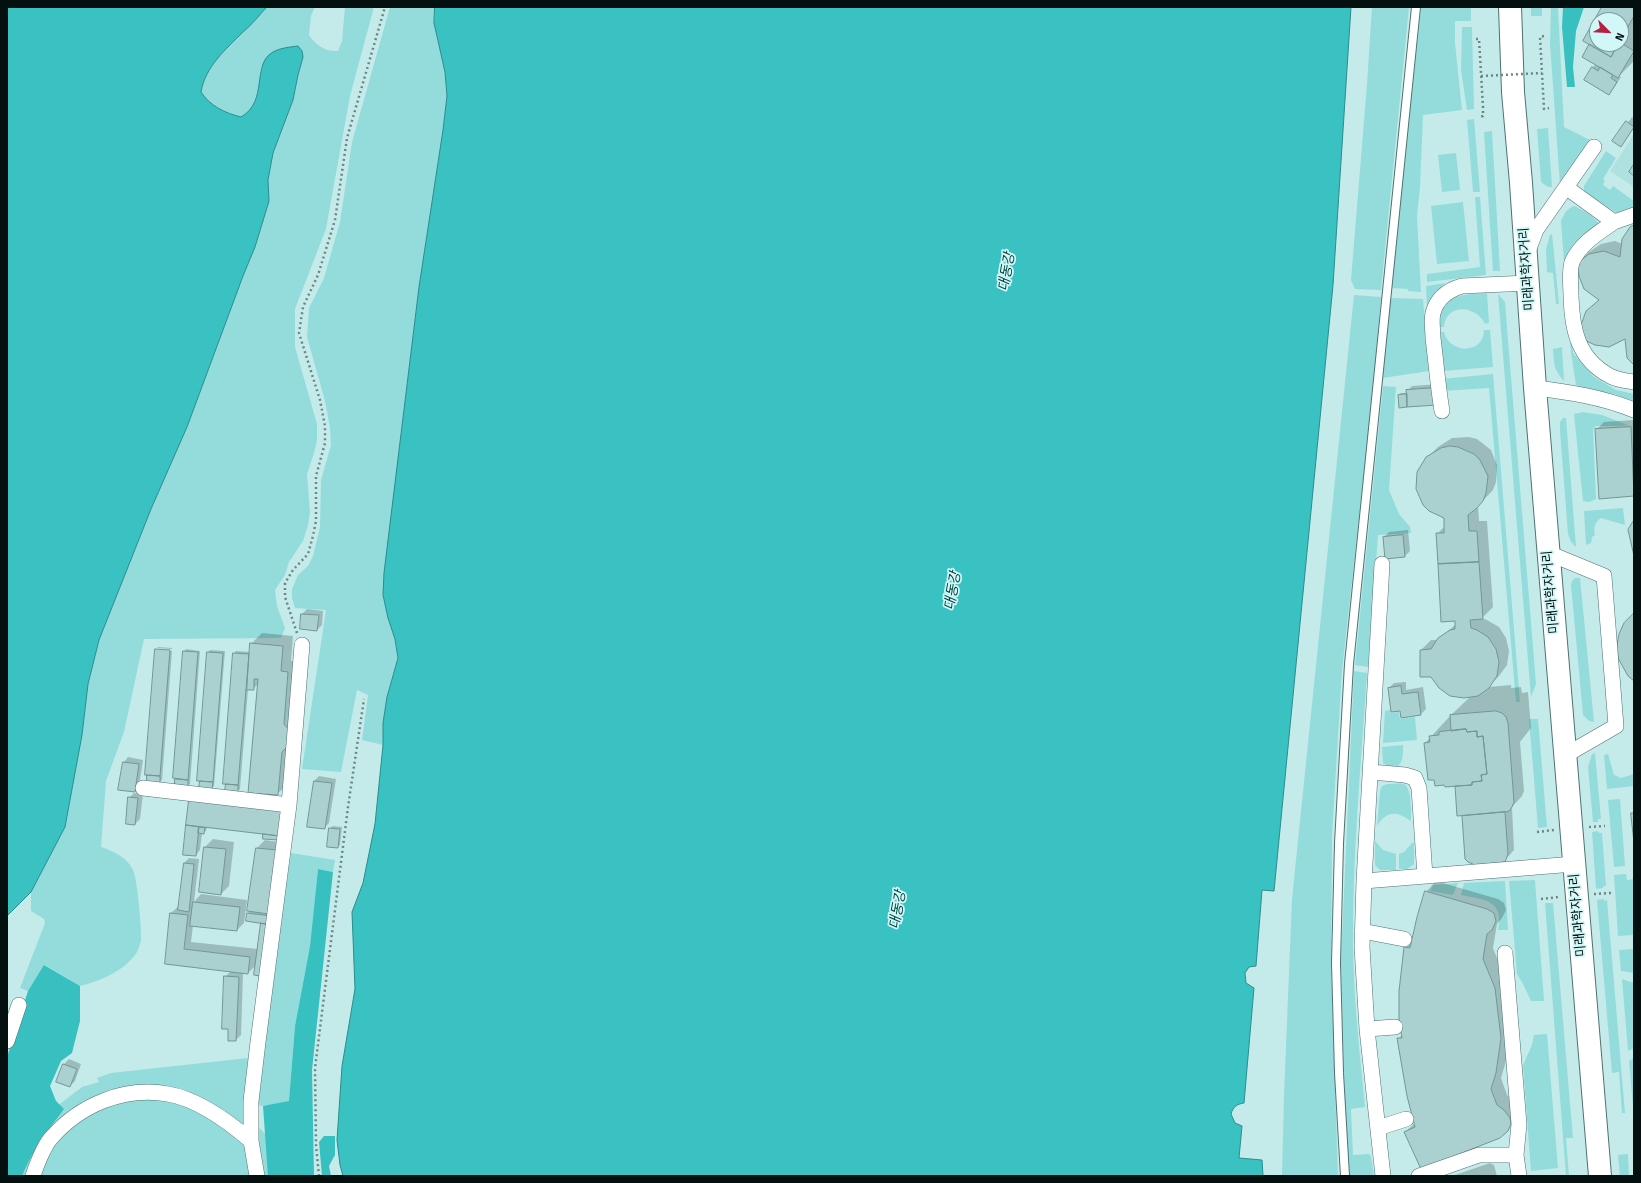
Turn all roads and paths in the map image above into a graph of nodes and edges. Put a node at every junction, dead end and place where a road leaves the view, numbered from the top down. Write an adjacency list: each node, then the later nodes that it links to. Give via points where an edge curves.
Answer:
1 (385, 7): 22 (path, via 347,138 335,220 318,275 303,307 300,333 326,426 325,443 316,476 316,521 313,536 308,554 293,570 285,584 285,597)
2 (1416, 7): 45 (lane, via 1348,664 1336,963)
3 (1510, 7): 14 (main road, 미래과학자거리, via 1513,92)
4 (1544, 36): 6 (path, via 1540,37)
5 (1476, 39): 7 (path, via 1479,39)
6 (1542, 73): 7 (path, bridge); 8 (path, via 1544,109)
7 (1482, 76): 9 (path, via 1483,116)
8 (1549, 108)
9 (1479, 117)
10 (1594, 147): 11 (street)
11 (1567, 188): 13 (street); 14 (street, via 1536,230)
12 (1634, 215): 13 (street)
13 (1614, 222): 16 (street, via 1587,241 1572,263 1571,306 1579,346 1587,359 1611,377)
14 (1526, 258): 15 (main road, 미래과학자거리)
15 (1528, 283): 17 (main road, 미래과학자거리); 19 (street, via 1452,288 1437,302 1432,315)
16 (1634, 382)
17 (1535, 388): 18 (street, via 1575,393); 20 (main road, 미래과학자거리)
18 (1634, 410)
19 (1442, 411)
20 (1548, 552): 24 (main road, 미래과학자거리); 24 (street, via 1604,576 1616,726)
21 (1382, 564): 25 (street)
22 (302, 645): 27 (street)
23 (364, 699): 44 (path, via 315,1068)
24 (1564, 756): 28 (main road, 미래과학자거리)
25 (1370, 772): 29 (street, via 1414,778 1419,788); 30 (street)
26 (143, 788): 27 (street)
27 (289, 805): 40 (street, via 251,1101)
28 (1574, 864): 29 (street); 49 (main road, 미래과학자거리)
29 (1425, 876): 30 (street)
30 (1364, 881): 31 (street)
31 (1362, 931): 32 (street); 36 (street)
32 (1404, 939)
33 (1505, 953): 41 (street, via 1519,1124)
34 (19, 1005): 37 (street)
35 (1395, 1027): 36 (street)
36 (1367, 1029): 39 (street)
37 (7, 1041)
38 (1406, 1119): 39 (street)
39 (1378, 1128): 46 (street)
40 (251, 1141): 42 (street, via 231,1124 199,1105 168,1094 144,1092 115,1096 87,1108 65,1124 50,1139); 43 (street)
41 (1516, 1155): 47 (street, via 1479,1155); 48 (street)
42 (33, 1176)
43 (257, 1176)
44 (319, 1176)
45 (1345, 1176)
46 (1383, 1176)
47 (1419, 1176)
48 (1519, 1176)
49 (1600, 1176)

